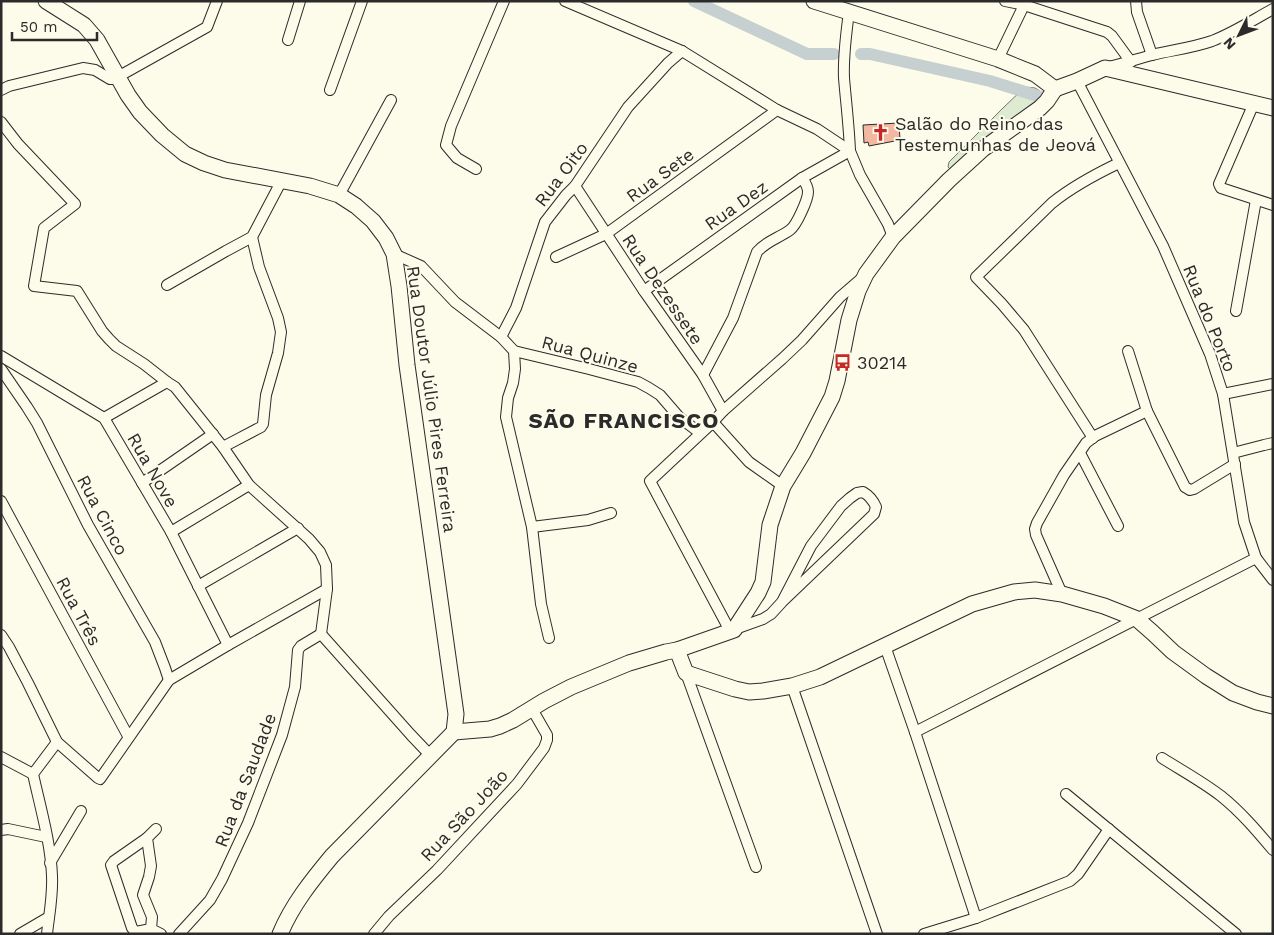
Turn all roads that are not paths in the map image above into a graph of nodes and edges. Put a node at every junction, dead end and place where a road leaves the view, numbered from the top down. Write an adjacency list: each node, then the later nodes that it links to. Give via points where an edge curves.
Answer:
1 (46, 1): 19 (street, Rua Doutor Júlio Pires Ferreira, via 84,25)
2 (217, 1): 19 (street, via 207,27)
3 (300, 1): 13 (street)
4 (362, 1): 23 (street)
5 (504, 1): 31 (street, via 446,145 457,158)
6 (565, 1): 14 (street)
7 (814, 1): 12 (street)
8 (1005, 1): 10 (street)
9 (1136, 1): 15 (street)
10 (1025, 3): 16 (street); 17 (street, via 1107,32)
11 (1273, 9): 15 (street, via 1212,41)
12 (849, 12): 16 (street); 29 (street, via 844,77)
13 (288, 40)
14 (682, 51): 27 (street); 34 (street, Rua Oito, via 628,108)
15 (1152, 55): 17 (street)
16 (998, 59): 21 (street, via 1035,74)
17 (1131, 62): 18 (street)
18 (1105, 68): 20 (street); 25 (street)
19 (118, 76): 22 (street, via 110,80 95,70 84,68); 33 (street, Rua Doutor Júlio Pires Ferreira, via 140,112 185,154 224,170)
20 (1077, 81): 21 (street); 30 (street, Rua do Porto)
21 (1055, 89): 40 (street, via 1047,101 956,174)
22 (1, 90)
23 (330, 90)
24 (391, 100): 35 (street)
25 (1254, 104): 26 (street); 36 (street, via 1219,184 1221,188)
26 (1273, 108)
27 (777, 110): 29 (street, via 817,129); 38 (street, Rua Sete)
28 (1, 122): 53 (street, via 75,204 44,228 34,286 77,292 109,340)
29 (850, 151): 32 (street, Rua Dez); 40 (street)
30 (1119, 163): 55 (street, Rua do Porto, via 1163,246 1210,354); 62 (street, via 1064,194 976,277 1024,330)
31 (476, 169)
32 (802, 178): 45 (street, Rua Dez); 52 (street, via 808,195 796,224 757,252 733,318)
33 (282, 180): 35 (street, Rua Doutor Júlio Pires Ferreira); 39 (street)
34 (575, 186): 38 (street, Rua Dezessete); 47 (street, Rua Oito, via 545,222 516,308)
35 (339, 196): 41 (street, Rua Doutor Júlio Pires Ferreira, via 373,221)
36 (1256, 200): 37 (street); 46 (street)
37 (1273, 206)
38 (606, 234): 42 (street, Rua Sete); 45 (street, Rua Dezessete)
39 (252, 237): 44 (street); 64 (street, via 282,332 266,395 263,424)
40 (893, 237): 43 (street)
41 (394, 254): 47 (street, via 421,266 455,302); 96 (street, Rua Doutor Júlio Pires Ferreira, via 456,714)
42 (556, 257)
43 (866, 274): 56 (street, via 840,297 802,340); 70 (street, via 849,320 832,397)
44 (168, 285)
45 (644, 291): 52 (street, Rua Dezessete)
46 (1236, 311)
47 (501, 337): 48 (street)
48 (514, 351): 60 (street, Rua Quinze, via 643,385 660,395 675,413); 74 (street, via 515,369 506,417)
49 (1128, 352): 57 (street)
50 (1, 356): 58 (street, Rua Nove)
51 (1, 369): 92 (street, Rua Cinco, via 28,407 93,533 155,642)
52 (702, 375): 56 (street, Rua Dezessete)
53 (167, 382): 58 (street); 61 (street, via 175,387)
54 (1273, 384): 55 (street)
55 (1223, 394): 66 (street, Rua do Porto)
56 (723, 411): 59 (street)
57 (1147, 411): 62 (street); 67 (street, via 1185,488 1194,489)
58 (104, 418): 68 (street, Rua Nove)
59 (713, 422): 60 (street); 70 (street, via 749,462)
60 (700, 433): 84 (street, via 650,481)
61 (213, 434): 64 (street); 68 (street)
62 (1093, 438): 65 (street)
63 (1273, 444): 66 (street)
64 (223, 447): 69 (street)
65 (1080, 453): 73 (street); 81 (street, via 1035,529)
66 (1233, 453): 67 (street, Rua do Porto)
67 (1235, 464): 77 (street, Rua do Porto, via 1244,522)
68 (142, 483): 76 (street, Rua Nove)
69 (250, 485): 75 (street); 76 (street)
70 (783, 486): 84 (street, via 770,525 763,582)
71 (1, 501): 98 (street, Rua Três)
72 (611, 513): 74 (street, via 588,520)
73 (1118, 526)
74 (532, 527): 87 (street, via 541,604)
75 (298, 528): 79 (street); 80 (street, via 320,552 326,565)
76 (171, 532): 79 (street, Rua Nove)
77 (1256, 558): 78 (street, Rua do Porto); 83 (street)
78 (1273, 580)
79 (198, 586): 88 (street, Rua Nove)
80 (327, 589): 85 (street); 88 (street)
81 (1062, 594): 83 (street); 89 (street, via 1035,590 991,598)
82 (782, 602): 82 (street, via 874,514 876,507 868,495 857,493 841,506 811,546); 84 (street, via 763,619)
83 (1137, 619): 94 (street, via 1173,652 1206,676 1233,693); 97 (street)
84 (732, 630): 90 (street)
85 (321, 634): 100 (street); 120 (street, Rua da Saudade, via 298,650 295,687 282,735 222,880 210,900)
86 (1, 635): 99 (street)
87 (549, 638)
88 (228, 645): 92 (street)
89 (885, 646): 93 (street, via 820,677); 97 (street)
90 (677, 650): 91 (street); 95 (street, via 629,662 570,687)
91 (686, 673): 93 (street, via 749,692); 113 (street)
92 (168, 680): 98 (street)
93 (792, 686): 123 (street)
94 (1273, 706)
95 (532, 709): 96 (street, via 490,729); 122 (street, Rua São João, via 547,735 544,748 517,784)
96 (454, 732): 100 (street)
97 (915, 732): 115 (street)
98 (128, 736): 99 (street, via 100,779)
99 (57, 742): 103 (street)
100 (430, 755): 116 (street, via 332,856 292,908)
101 (1, 757): 103 (street)
102 (1162, 758): 111 (street, via 1221,796)
103 (33, 774): 109 (street)
104 (1066, 794): 107 (street)
105 (81, 811): 112 (street)
106 (156, 829): 110 (street)
107 (1109, 829): 115 (street, via 1070,881); 125 (street)
108 (1, 830): 109 (street)
109 (46, 837): 112 (street)
110 (147, 838): 117 (street, via 151,866 144,895); 117 (street, via 111,865 132,928 136,932)
111 (1273, 850)
112 (50, 863): 114 (street, via 52,894)
113 (756, 867)
114 (49, 917): 118 (street); 119 (street)
115 (976, 918): 124 (street)
116 (283, 928): 121 (street)
117 (156, 931)
118 (20, 934)
119 (46, 934)
120 (179, 934)
121 (274, 934)
122 (374, 934)
123 (877, 934)
124 (924, 934)
125 (1236, 934)

